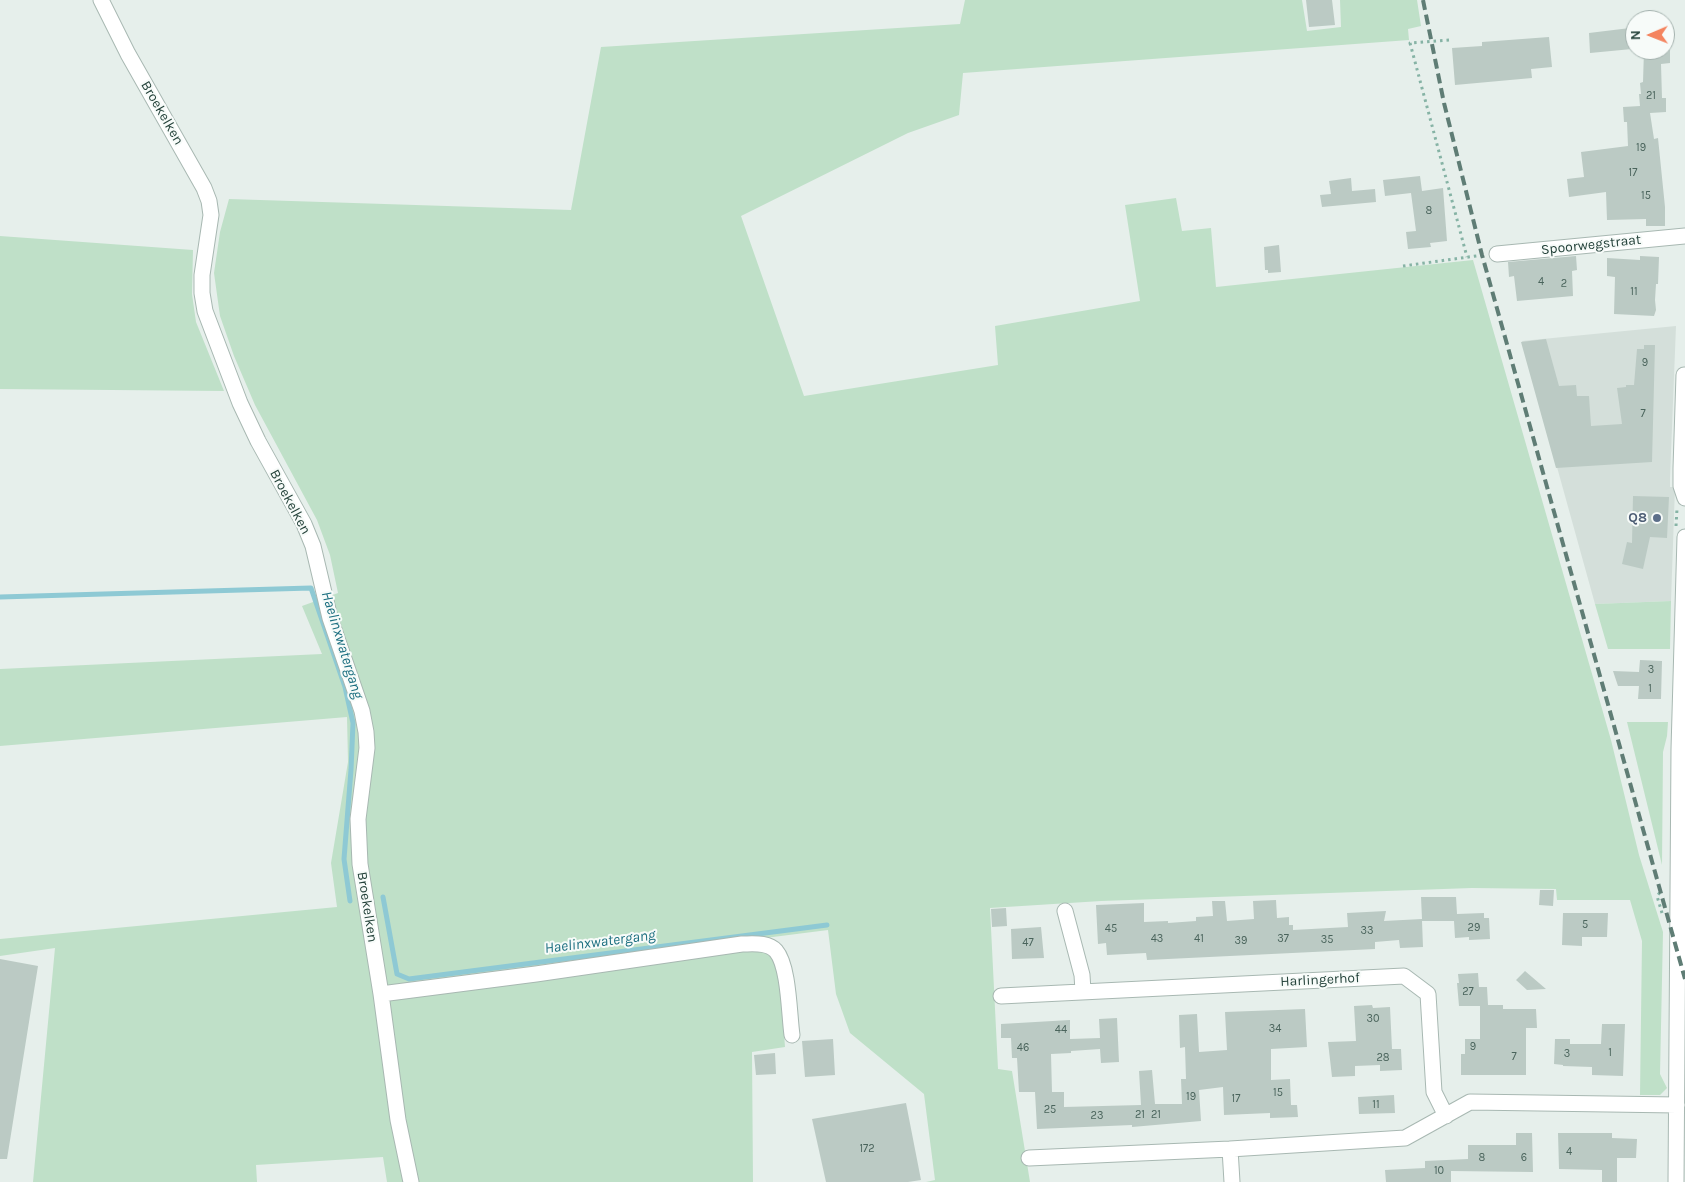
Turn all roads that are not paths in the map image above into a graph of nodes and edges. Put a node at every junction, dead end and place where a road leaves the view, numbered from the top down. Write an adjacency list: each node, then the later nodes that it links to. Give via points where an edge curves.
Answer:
1 (101, 0): 10 (street, Broekelken, via 209,201 202,275 205,311 258,440 313,546 330,618 362,711 366,748 358,844)
2 (1685, 236): 3 (street, Spoorwegstraat)
3 (1496, 254)
4 (1684, 375): 5 (street, via 1681,486)
5 (1685, 498)
6 (1685, 537): 7 (street)
7 (1683, 696): 13 (street)
8 (1065, 911): 9 (street, via 1082,975)
9 (1083, 991): 11 (street, Harlingerhof); 14 (street, Harlingerhof, via 1404,976 1428,994 1434,1092)
10 (381, 994): 12 (street, via 760,943 775,950 784,966); 17 (street, Broekelken, via 398,1120)
11 (1001, 996)
12 (792, 1035)
13 (1677, 1105): 14 (street, via 1470,1102); 19 (street)
14 (1446, 1116): 15 (street, via 1405,1138)
15 (1230, 1149): 16 (street); 18 (street)
16 (1029, 1158)
17 (411, 1182)
18 (1232, 1182)
19 (1676, 1182)

